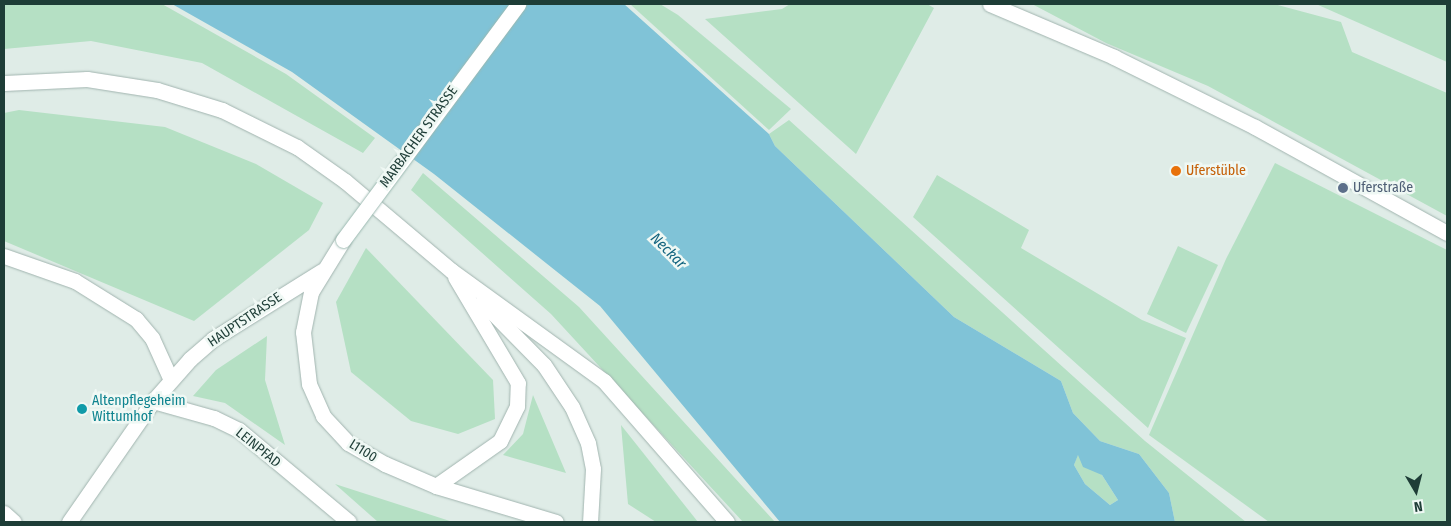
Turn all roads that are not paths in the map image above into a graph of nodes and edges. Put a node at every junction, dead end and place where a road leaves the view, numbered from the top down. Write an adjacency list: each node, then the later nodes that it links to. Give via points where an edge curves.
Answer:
1 (518, 4): 7 (main road, MARBACHER STRASSE, bridge)
2 (990, 4): 4 (main road, via 1114,57 1255,127)
3 (4, 83): 6 (main road, via 87,79 157,90 261,125 345,181)
4 (1447, 233)
5 (4, 256): 8 (main road, via 75,281 136,319 152,338)
6 (452, 270): 10 (main road, via 518,383 517,406 500,440); 16 (main road, via 544,365 572,407 588,443 592,469); 17 (main road, via 604,381)
7 (322, 271): 8 (main road, HAUPTSTRASSE, via 213,339); 10 (main road, L1100, via 311,292 303,332 310,384 323,416 348,443)
8 (171, 380): 9 (main road, HAUPTSTRASSE)
9 (154, 402): 13 (main road, HAUPTSTRASSE); 14 (main road, LEINPFAD, via 214,418 239,430)
10 (436, 486): 15 (main road, L1100)
11 (4, 513): 12 (main road)
12 (14, 522)
13 (69, 522)
14 (349, 522)
15 (556, 522)
16 (590, 522)
17 (727, 522)

